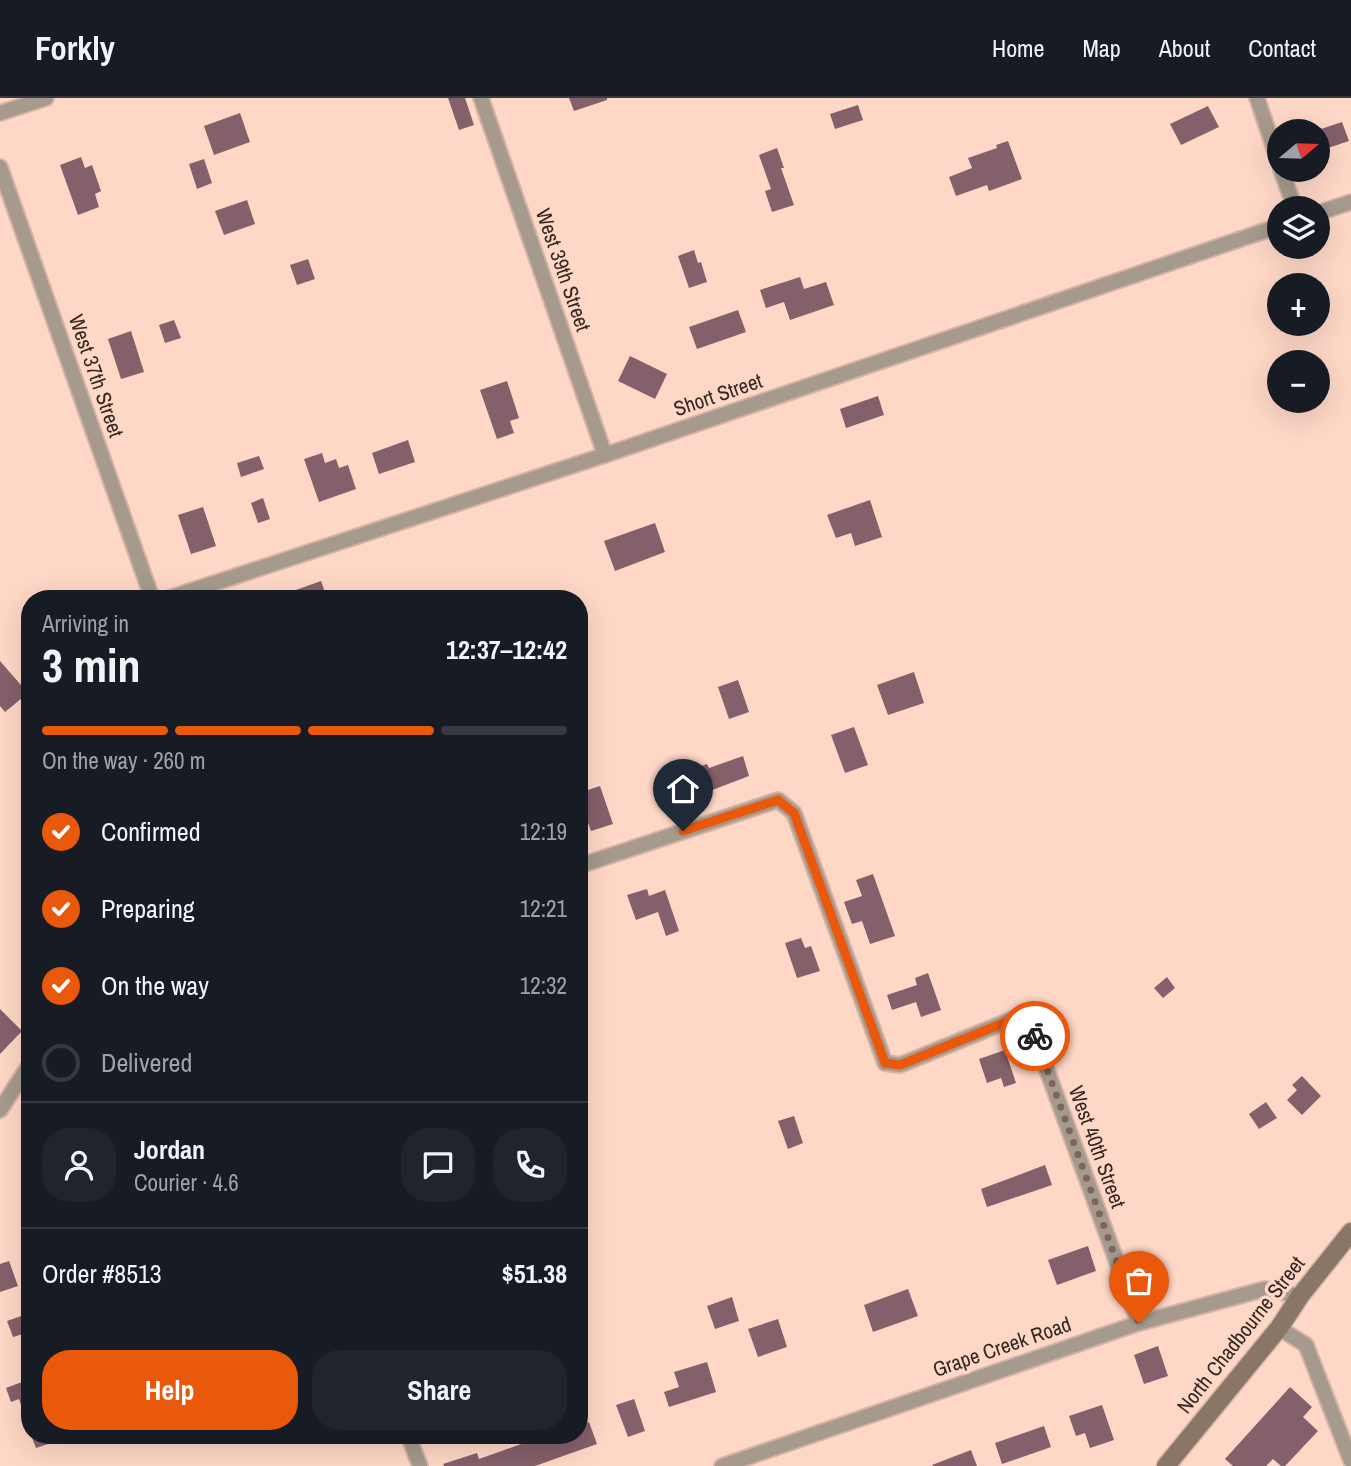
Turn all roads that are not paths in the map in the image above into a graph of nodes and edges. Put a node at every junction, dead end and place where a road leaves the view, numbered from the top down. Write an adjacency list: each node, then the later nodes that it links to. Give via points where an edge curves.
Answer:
1 (46, 98): 4 (street)
2 (481, 98): 10 (street, West 39th Street)
3 (1257, 98): 5 (street)
4 (0, 113)
5 (1267, 128)
6 (0, 167): 11 (street, West 37th Street)
7 (1351, 202): 8 (street)
8 (1330, 209)
9 (1267, 230): 10 (street, Short Street)
10 (605, 455): 12 (street, Short Street)
11 (149, 590)
12 (193, 590)
13 (588, 863): 18 (street, West 40th Street, via 778,800 794,813 885,1063 900,1065 1013,1019 1032,1029)
14 (21, 1078): 15 (street)
15 (0, 1110)
16 (1351, 1232): 17 (main road, North Chadbourne Street)
17 (1300, 1296): 18 (street, Grape Creek Road, via 1265,1289); 19 (main road, North Chadbourne Street)
18 (1139, 1323): 23 (street, Grape Creek Road)
19 (1279, 1328): 21 (street, via 1307,1345); 24 (main road, North Chadbourne Street)
20 (411, 1444): 22 (street)
21 (1351, 1461)
22 (420, 1466)
23 (722, 1466)
24 (1166, 1466)

